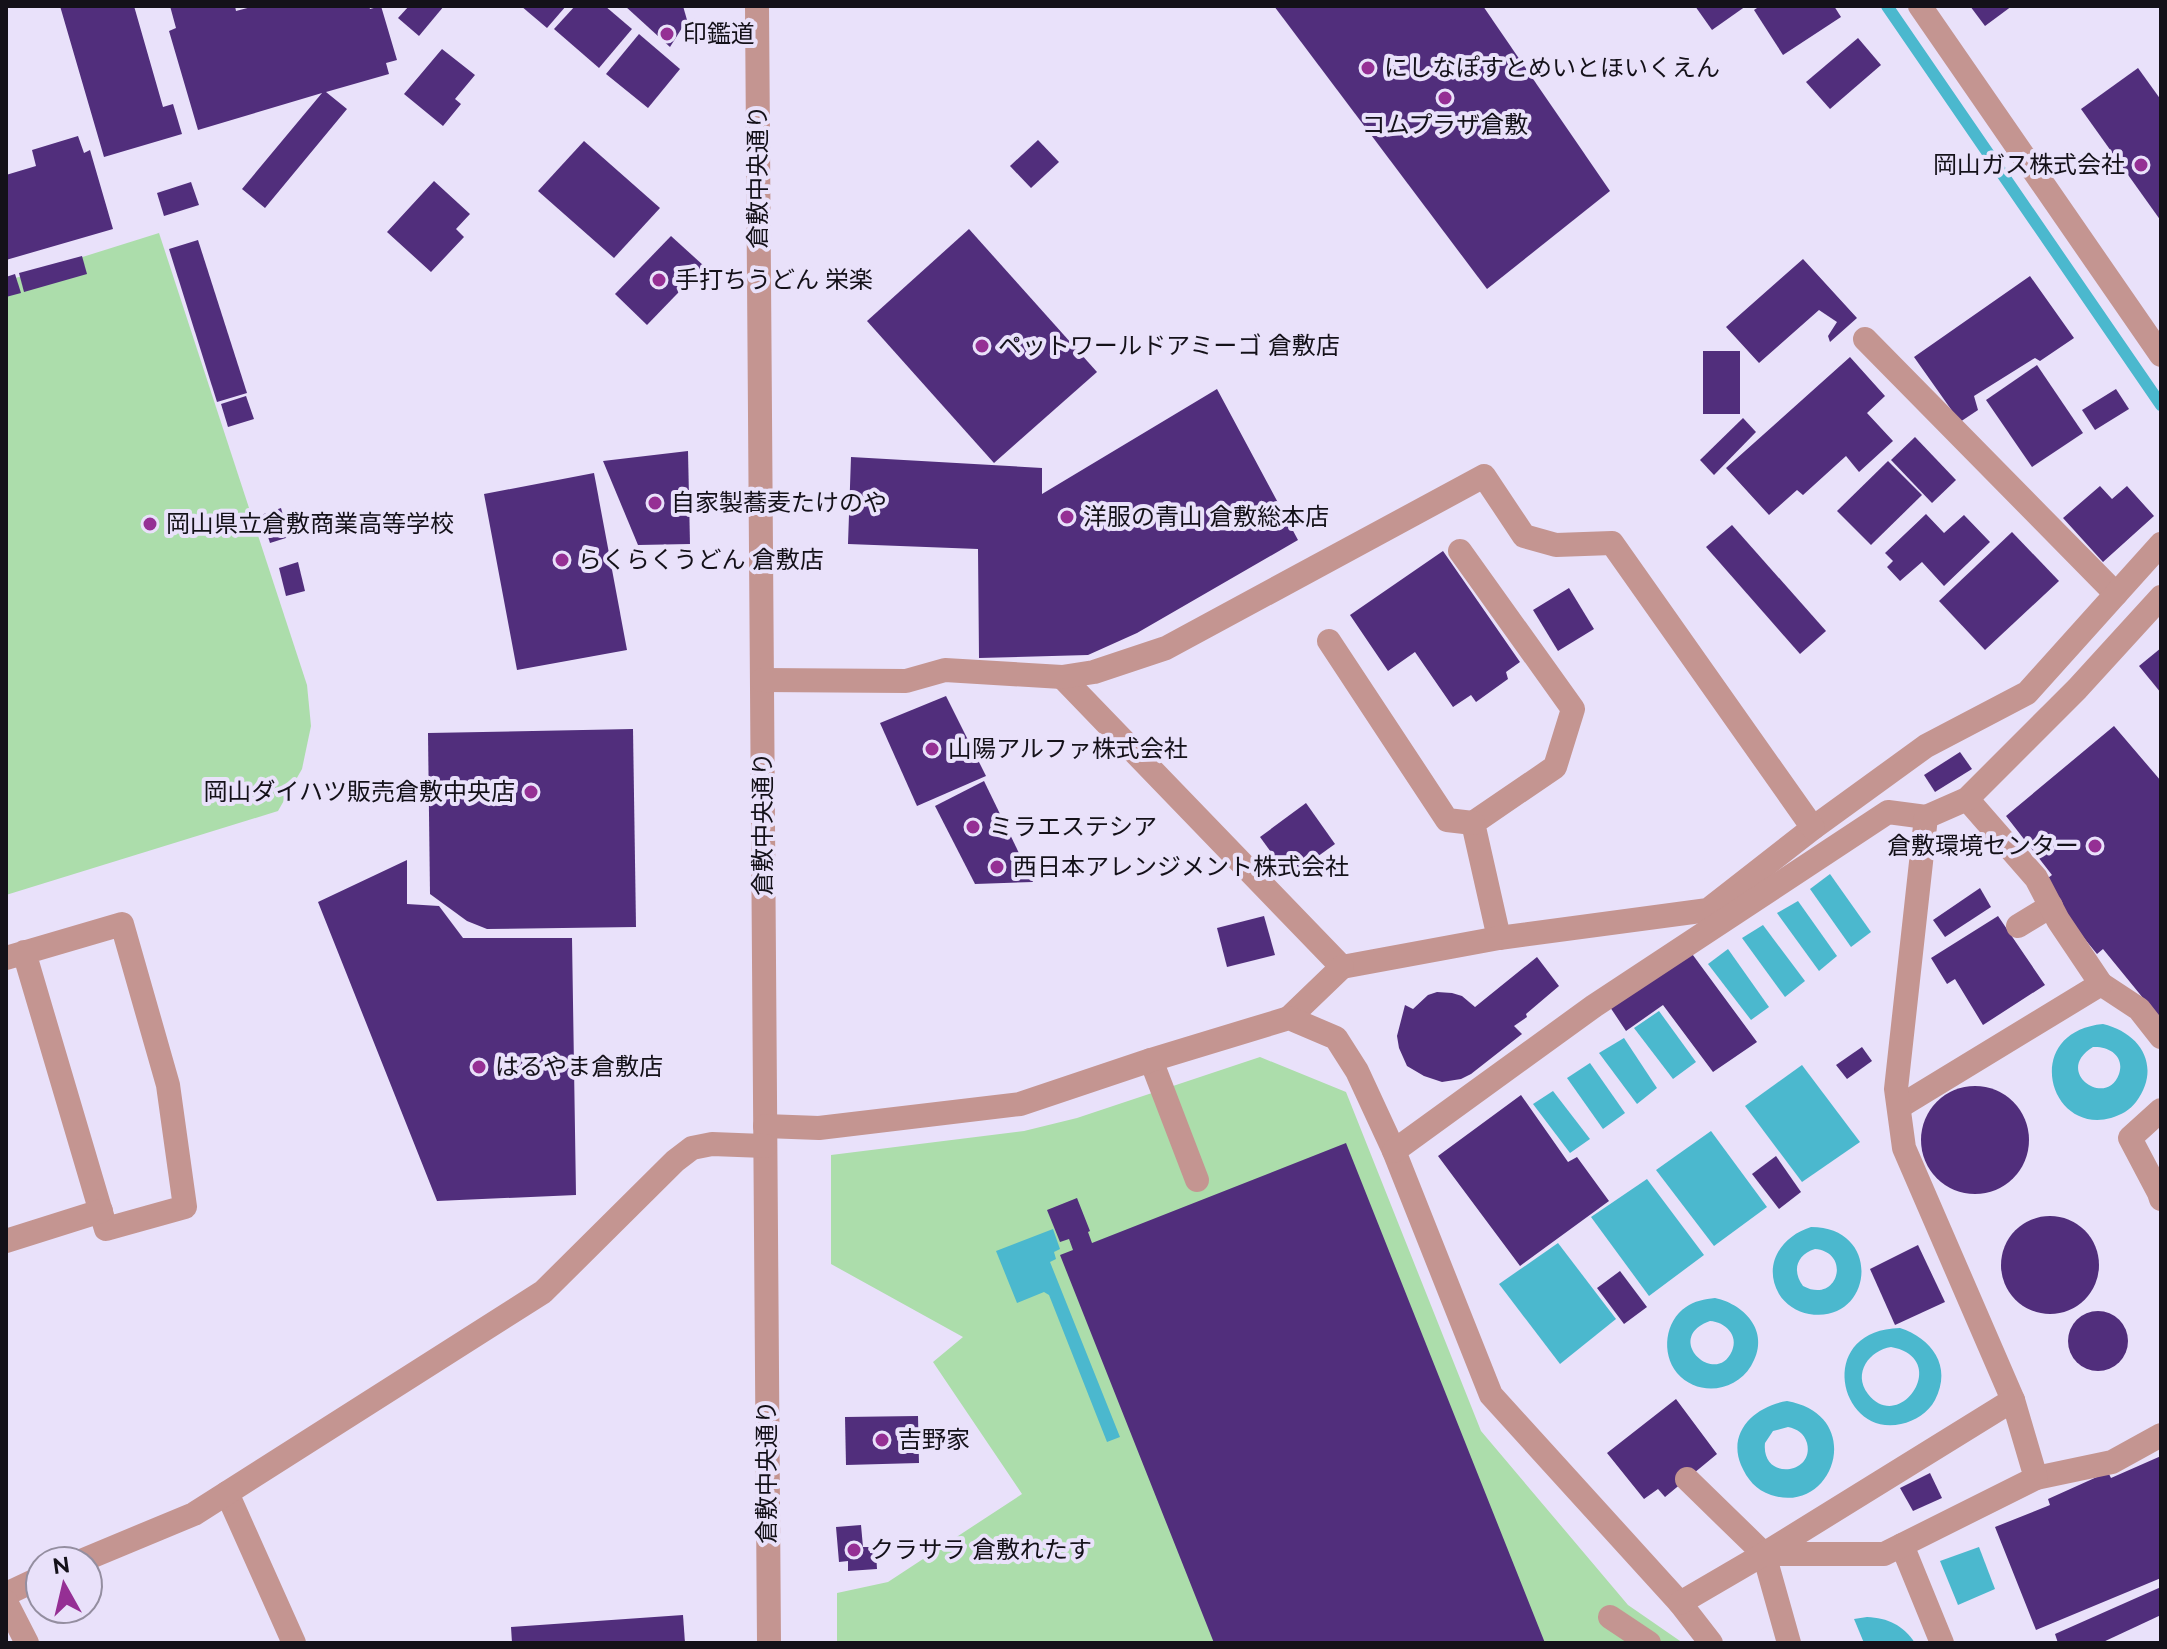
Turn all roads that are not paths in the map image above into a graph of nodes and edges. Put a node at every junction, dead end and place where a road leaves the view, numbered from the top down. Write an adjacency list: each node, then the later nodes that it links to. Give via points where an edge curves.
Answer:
1 (757, 6): 11 (street, 倉敷中央通り)
2 (1920, 6): 4 (street)
3 (1865, 339): 7 (street)
4 (2161, 355)
5 (2161, 544): 7 (street)
6 (1460, 551): 14 (street, via 1573,709 1555,767)
7 (2116, 594): 15 (street, via 2027,693 1926,746)
8 (2161, 597): 12 (street)
9 (1329, 641): 14 (street, via 1447,820)
10 (1062, 677): 11 (street, via 945,670 906,681); 15 (street, via 1166,648 1484,476 1524,536 1556,545 1612,543); 20 (street)
11 (762, 680): 27 (street, 倉敷中央通り)
12 (1967, 799): 13 (street); 16 (street, via 2036,878)
13 (1926, 817): 25 (street, via 1896,1089); 28 (street, via 1888,812 1594,1006)
14 (1473, 823): 18 (street)
15 (1813, 828): 18 (street, via 1708,910)
16 (2051, 906): 17 (street); 21 (street)
17 (2018, 926)
18 (1499, 938): 20 (street)
19 (15, 955): 31 (street); 31 (street, via 122,924 168,1085 185,1207 106,1229)
20 (1342, 967): 22 (street)
21 (2101, 984): 23 (street, via 2139,1009); 25 (street)
22 (1289, 1018): 24 (street); 28 (street, via 1336,1038)
23 (2161, 1037)
24 (1151, 1060): 27 (street, via 1020,1104); 29 (street)
25 (1899, 1107): 33 (street, via 1904,1148)
26 (2161, 1110): 30 (street, via 2130,1138)
27 (765, 1136): 37 (street, via 692,1148 543,1292); 46 (street, 倉敷中央通り)
28 (1394, 1151): 42 (street, via 1491,1395)
29 (1197, 1180)
30 (2161, 1199)
31 (101, 1211): 32 (street)
32 (6, 1241)
33 (2013, 1400): 35 (street); 40 (street)
34 (2161, 1435): 35 (street, via 2112,1462)
35 (2036, 1478): 38 (street)
36 (1687, 1479): 40 (street)
37 (227, 1493): 39 (street, via 194,1514); 45 (street)
38 (1902, 1545): 40 (street, via 1884,1554); 50 (street)
39 (104, 1551)
40 (1764, 1554): 42 (street); 49 (street)
41 (6, 1602): 44 (street)
42 (1680, 1603): 48 (street)
43 (1610, 1617): 47 (street)
44 (27, 1643)
45 (294, 1643)
46 (769, 1643)
47 (1649, 1643)
48 (1711, 1643)
49 (1789, 1643)
50 (1942, 1643)

